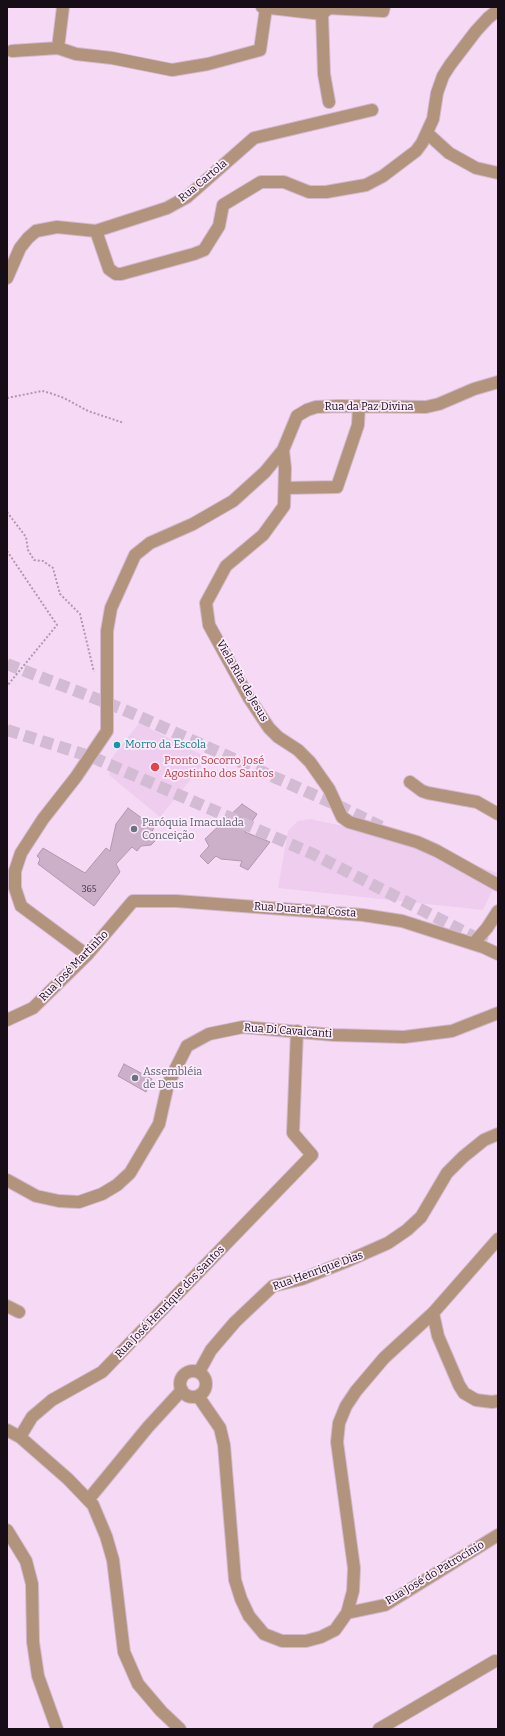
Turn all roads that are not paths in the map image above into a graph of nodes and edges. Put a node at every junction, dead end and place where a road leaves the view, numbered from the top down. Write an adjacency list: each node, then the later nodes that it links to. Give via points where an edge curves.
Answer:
1 (63, 7): 6 (street)
2 (264, 7): 4 (street); 6 (street, via 260,50 208,64 172,70 76,54)
3 (383, 9): 4 (street)
4 (326, 10): 8 (street, via 324,74)
5 (498, 10): 10 (street, via 476,31 443,76)
6 (58, 48): 7 (street)
7 (12, 51)
8 (329, 102)
9 (372, 110): 12 (street, Rua Cartola, via 254,138 176,204)
10 (427, 133): 11 (street, via 449,154 476,168); 12 (street, via 416,150 383,176 366,185 326,192 309,192 284,182 261,182 223,205 219,226 204,250 188,256 116,274 109,270)
11 (498, 173)
12 (96, 231): 13 (street, Rua Cartola, via 57,228 36,231 20,248)
13 (7, 278)
14 (498, 382): 15 (street, Rua da Paz Divina, via 426,407)
15 (359, 406): 16 (street, Rua da Paz Divina, via 316,407 307,410 297,416); 17 (street, via 358,425 337,487)
16 (283, 450): 17 (street, Viela Rita de Jesus); 26 (street, Rua da Paz Divina, via 265,472 233,501 193,524 150,544 135,555 111,608 107,631 107,731 32,836 21,853 15,871 15,888 22,906)
17 (286, 488): 20 (street, Viela Rita de Jesus, via 284,506 263,535 226,566 206,603 209,625 249,698 269,728 310,762 325,783 342,817 350,822 437,850)
18 (410, 782): 19 (street, via 428,792 477,802)
19 (498, 814)
20 (498, 885)
21 (133, 901): 23 (street, Rua Duarte da Costa, via 176,901 363,915 402,921); 26 (street, Rua José Martinho)
22 (498, 910): 23 (street)
23 (478, 945): 24 (street, Rua Duarte da Costa); 25 (street, Rua Duarte da Costa)
24 (498, 948)
25 (498, 954)
26 (88, 955): 28 (street, Rua José Martinho, via 33,1008)
27 (498, 1013): 29 (street, Rua Di Cavalcanti, via 452,1031 404,1037)
28 (7, 1020)
29 (297, 1031): 31 (street, Rua Di Cavalcanti, via 243,1027 209,1034 187,1046 168,1084 159,1124 130,1173 102,1194 79,1202 59,1201 36,1196); 41 (street, Rua José Henrique dos Santos, via 293,1133 312,1155 102,1372 52,1400 32,1417)
30 (498, 1134): 36 (street, Rua Henrique Dias, via 484,1140 447,1173 421,1217 401,1234 382,1246 345,1262 302,1279 273,1286 235,1322 212,1350)
31 (7, 1180)
32 (498, 1239): 35 (street)
33 (7, 1306): 34 (street)
34 (19, 1312)
35 (433, 1313): 39 (street, via 438,1336 464,1393 476,1400); 45 (street, via 384,1358 356,1390 339,1423 337,1442 354,1568 353,1591)
36 (199, 1372): 37 (street, via 188,1371 182,1376 179,1382); 38 (street, via 206,1379 207,1386)
37 (182, 1390): 38 (street, via 185,1395); 42 (street)
38 (198, 1396): 45 (street, via 220,1428 224,1445 236,1580 249,1616 264,1634 282,1641 306,1641 335,1630)
39 (498, 1401)
40 (7, 1430): 41 (street)
41 (20, 1437): 42 (street)
42 (88, 1500): 48 (street, via 106,1536 113,1560 124,1652 138,1684)
43 (7, 1530): 47 (street, via 26,1561 32,1584 33,1642 38,1676)
44 (498, 1535): 45 (street, Rua José do Patrocínio, via 384,1605)
45 (347, 1613)
46 (495, 1661): 49 (street)
47 (57, 1729)
48 (180, 1729)
49 (379, 1729)

